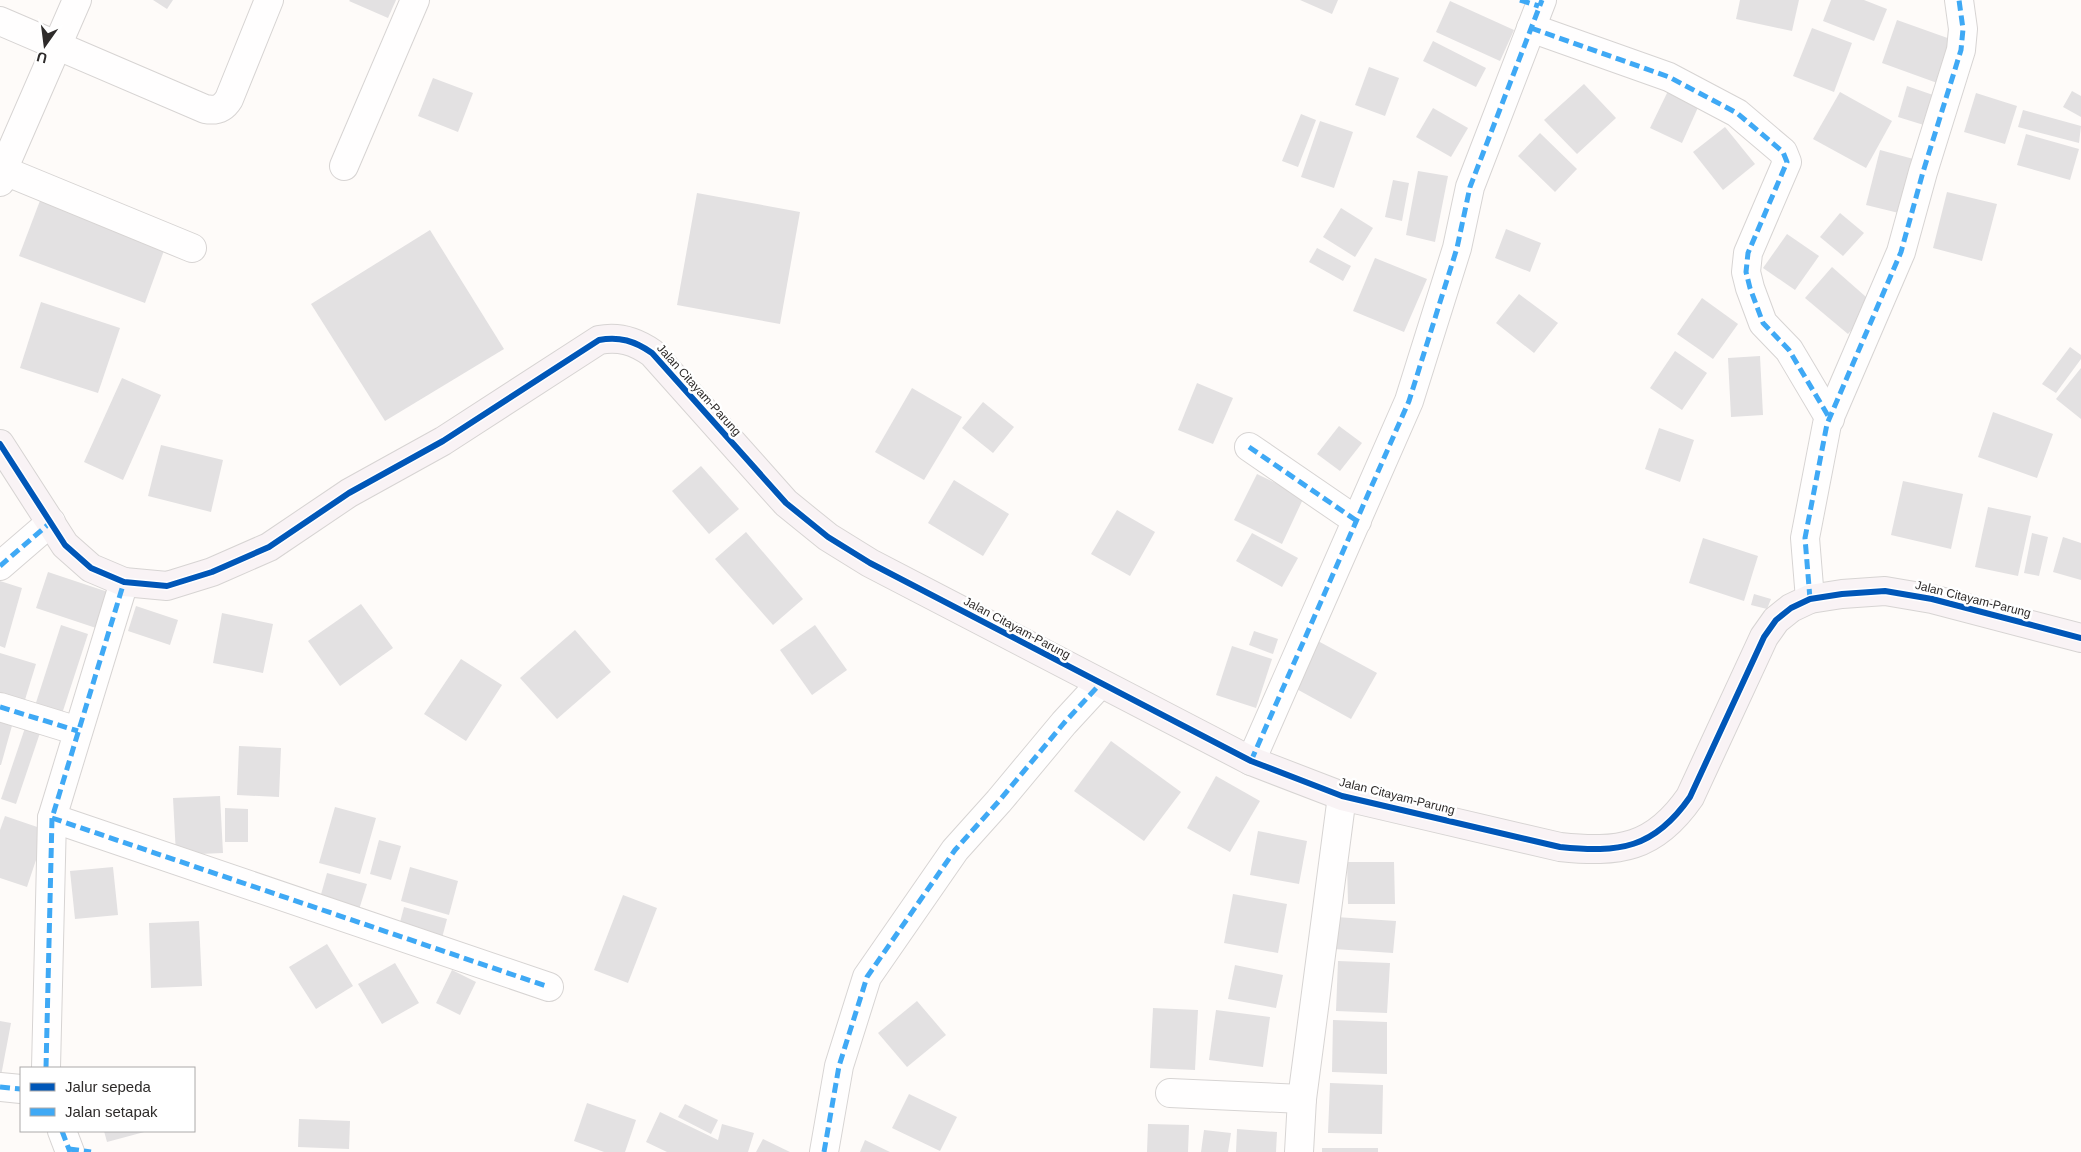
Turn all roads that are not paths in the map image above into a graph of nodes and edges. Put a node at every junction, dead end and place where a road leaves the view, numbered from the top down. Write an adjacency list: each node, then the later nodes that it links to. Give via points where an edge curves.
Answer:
1 (77, 0): 7 (street)
2 (269, 0): 7 (street, via 229,99 220,109 205,109)
3 (415, 0): 8 (street)
4 (1960, 0): 11 (street, via 1963,29 1960,50 1901,252)
5 (1533, 9): 11 (street, via 1737,113 1784,152 1787,162 1748,253 1746,272 1763,323 1789,350); 14 (street, via 1470,187 1457,248 1409,401)
6 (0, 21): 7 (street)
7 (58, 44): 9 (street)
8 (344, 166)
9 (1, 174): 10 (street)
10 (192, 248)
11 (1830, 419): 18 (street, via 1805,538)
12 (0, 444): 15 (street, Jalan Citayam-Parung)
13 (1249, 447): 14 (street)
14 (1356, 521): 23 (street)
15 (51, 522): 16 (street); 17 (street, Jalan Citayam-Parung, via 65,545 91,568)
16 (0, 566)
17 (124, 582): 20 (street, Jalan Citayam-Parung, via 167,586 212,572 269,547 350,493 442,441 599,340 616,338 632,341 652,352 786,503 828,537 870,564); 22 (street)
18 (1810, 599): 19 (street, Jalan Citayam-Parung, via 1885,592 1932,599); 24 (street, Jalan Citayam-Parung, via 1776,620 1764,638 1690,797 1677,816 1658,832 1640,841 1615,849 1560,847)
19 (2081, 638)
20 (1100, 684): 23 (street, Jalan Citayam-Parung); 32 (street, via 955,850 867,977 839,1066)
21 (0, 706): 22 (street)
22 (78, 731): 25 (street)
23 (1251, 761): 24 (street, Jalan Citayam-Parung)
24 (1342, 796): 31 (street)
25 (52, 818): 26 (street); 27 (street)
26 (549, 987)
27 (46, 1067)
28 (0, 1087): 29 (street)
29 (20, 1089)
30 (1170, 1092): 31 (street)
31 (1302, 1099): 33 (street)
32 (824, 1152)
33 (1299, 1152)

